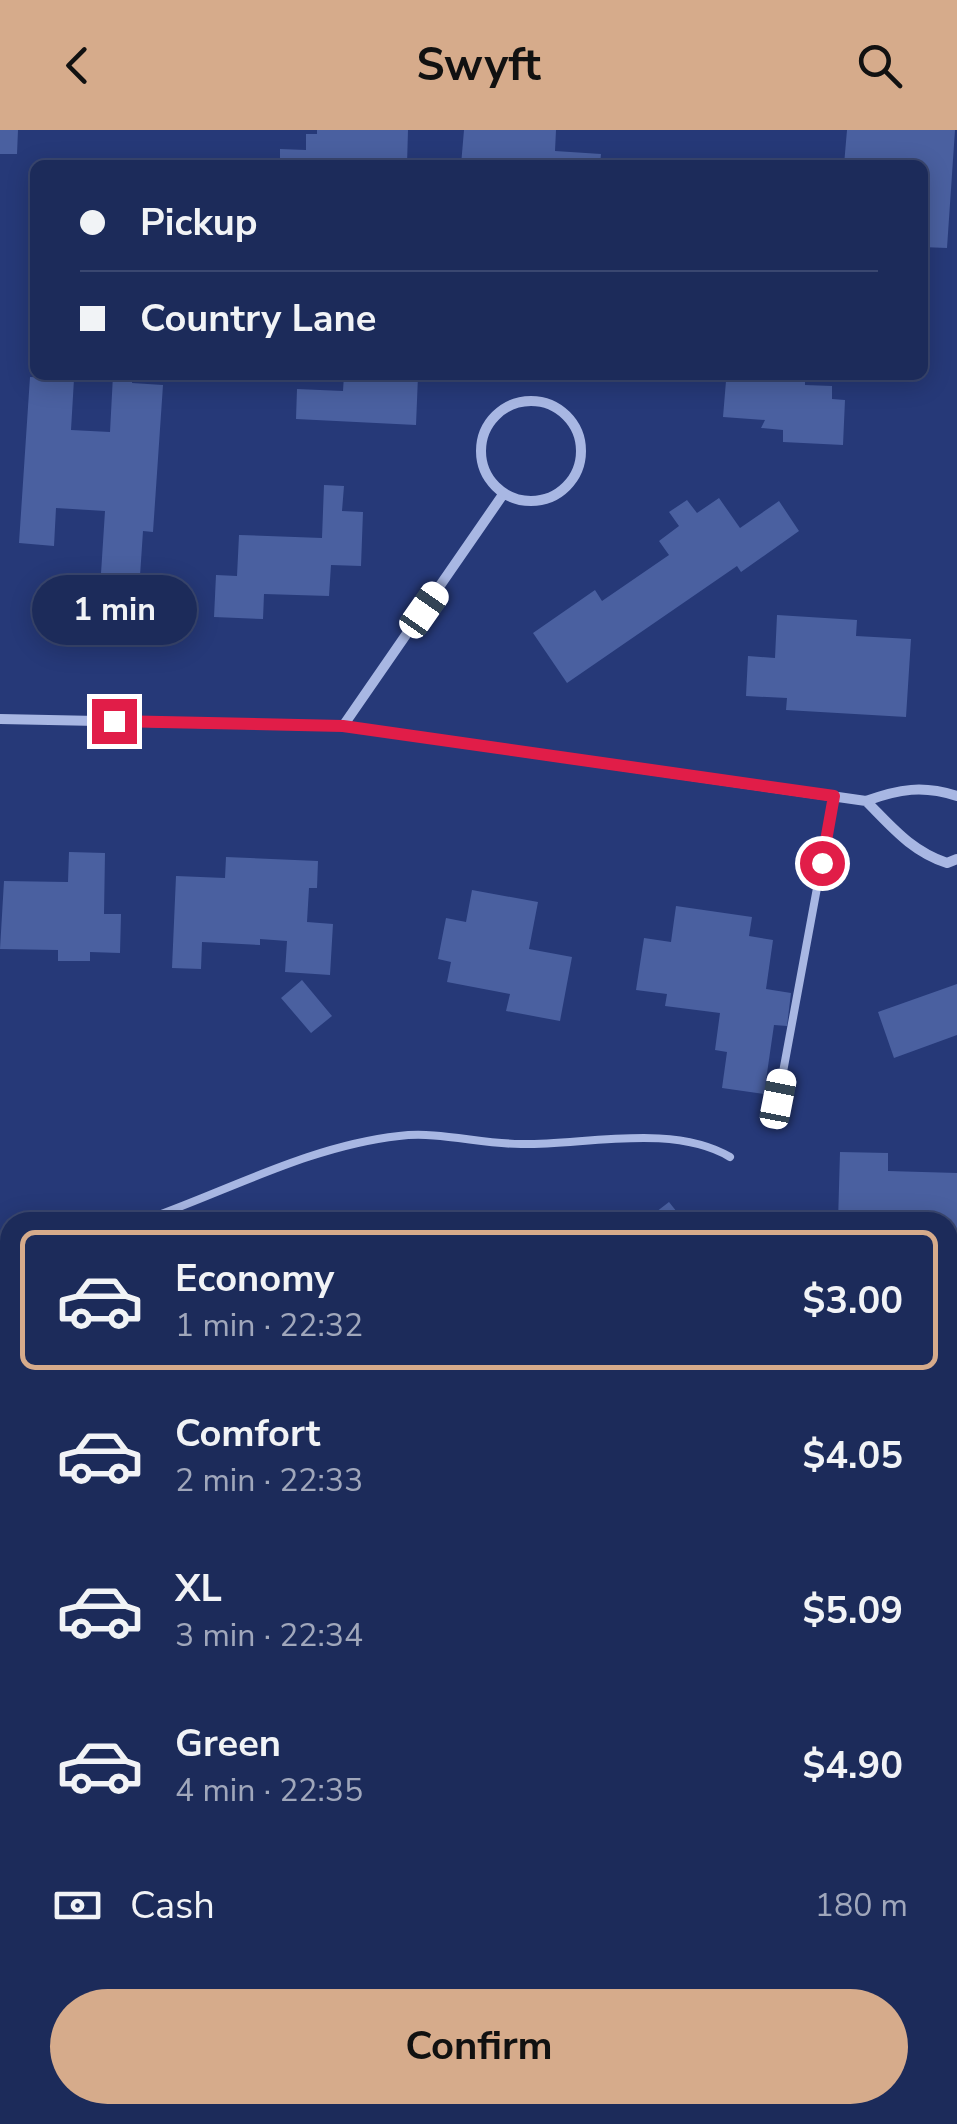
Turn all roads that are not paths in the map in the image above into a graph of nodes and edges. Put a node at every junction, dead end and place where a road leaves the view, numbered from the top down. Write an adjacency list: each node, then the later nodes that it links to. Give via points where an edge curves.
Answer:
1 (504, 493): 1 (street, via 536,500 566,486 580,455 572,423 561,410 514,403 490,422 481,453); 3 (street)
2 (0, 719): 3 (street)
3 (343, 726): 4 (street)
4 (834, 796): 6 (street); 8 (lane)
5 (957, 796): 6 (street, via 899,789)
6 (866, 801): 7 (street, via 906,843 947,863)
7 (957, 859)
8 (778, 1099)
9 (730, 1158): 10 (lane, via 712,1146 616,1137 522,1144 400,1136 290,1162)
10 (164, 1212)

